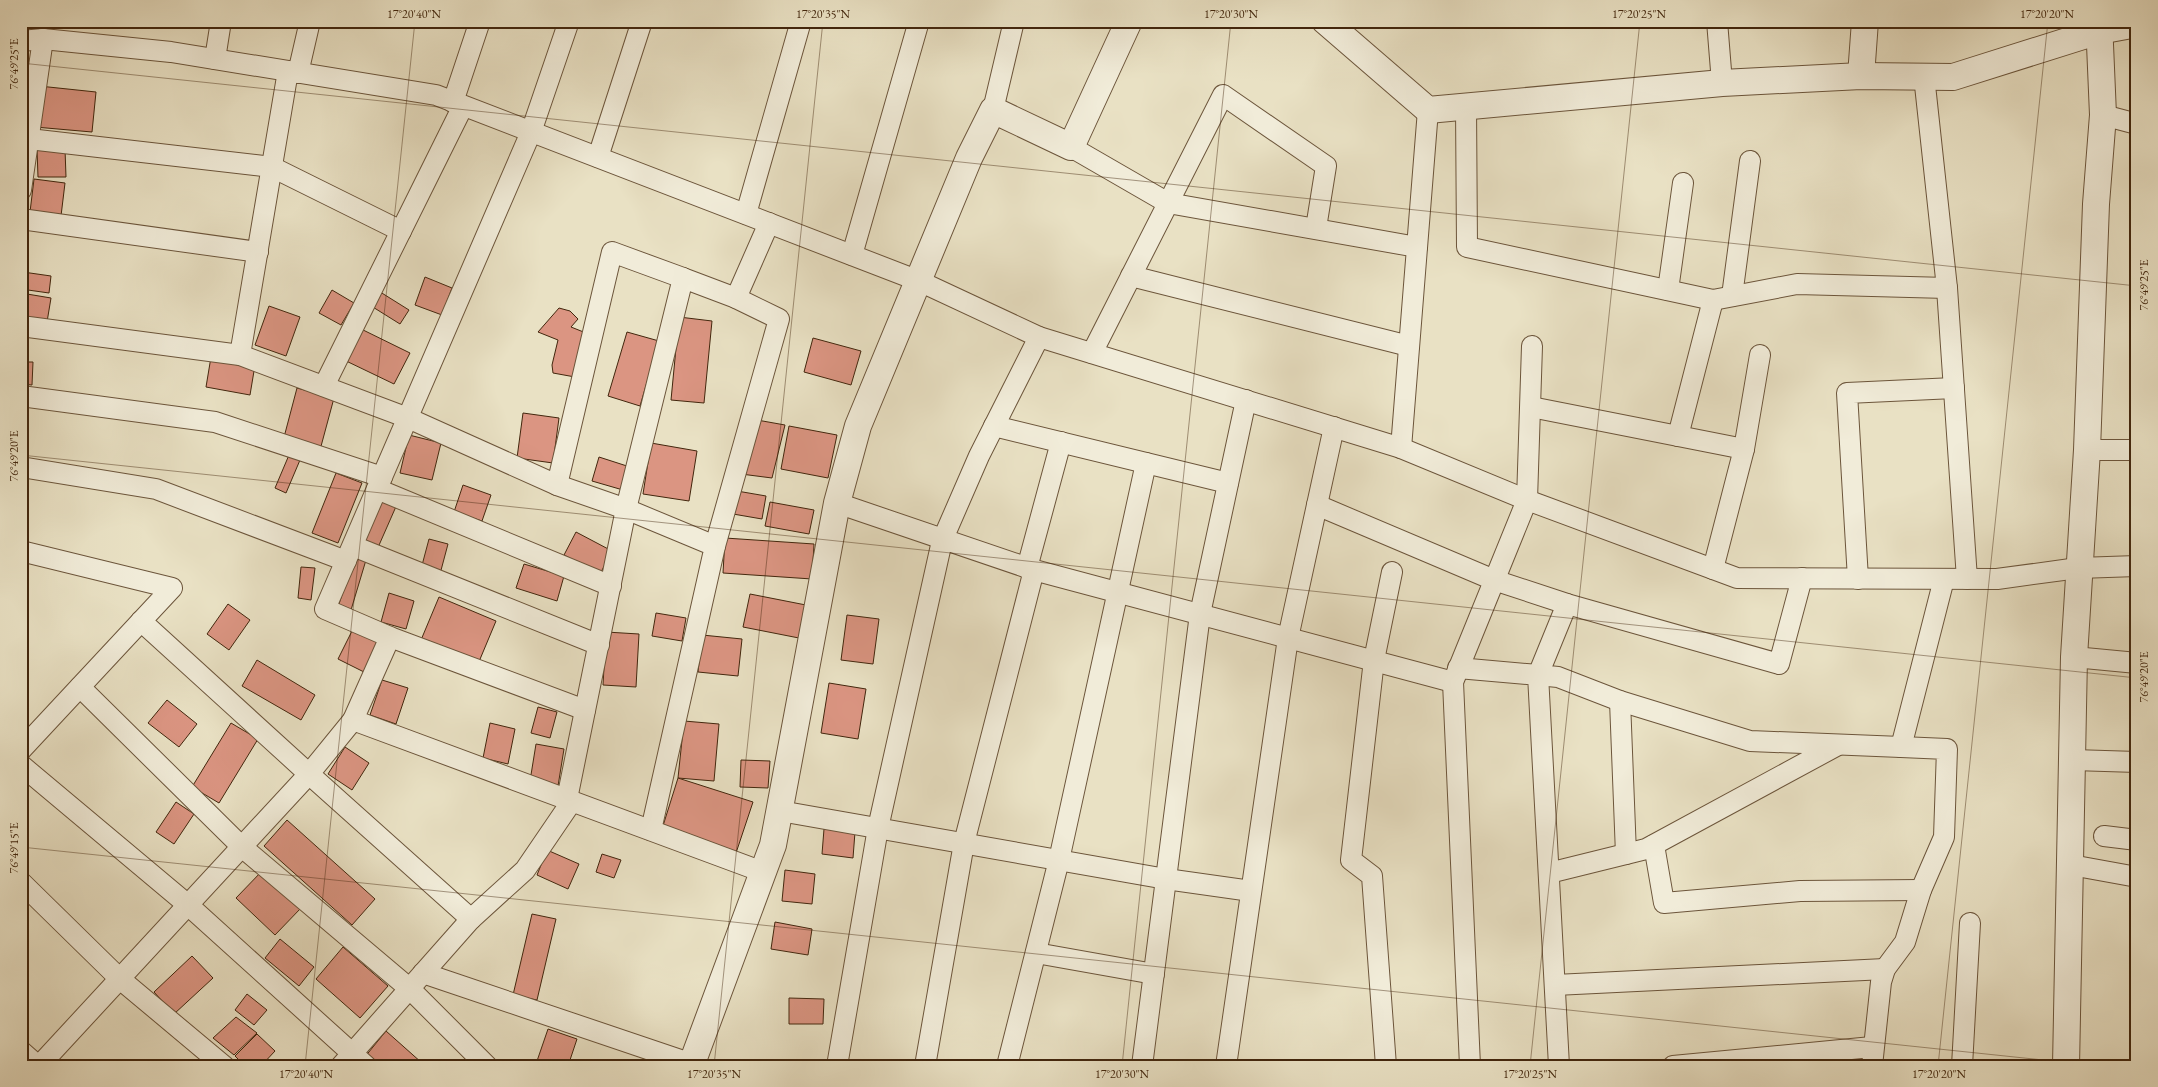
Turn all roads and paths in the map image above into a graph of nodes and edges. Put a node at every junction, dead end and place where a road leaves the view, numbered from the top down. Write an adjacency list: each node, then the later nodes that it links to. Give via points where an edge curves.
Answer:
1 (221, 21): 17 (street)
2 (310, 21): 18 (street)
3 (480, 21): 22 (street)
4 (569, 21): 28 (street)
5 (642, 21): 31 (street)
6 (801, 21): 38 (street)
7 (919, 21): 45 (street)
8 (1014, 21): 24 (street)
9 (1128, 21): 30 (street)
10 (1325, 21): 25 (street)
11 (1717, 21): 21 (street)
12 (1864, 21): 19 (street)
13 (2137, 24): 14 (street)
14 (2099, 26): 20 (street, via 1952,77); 26 (street)
15 (43, 39): 16 (street); 17 (street); 29 (street)
16 (21, 40)
17 (215, 59): 18 (street)
18 (293, 72): 22 (street, via 436,95); 33 (street)
19 (1861, 76): 20 (street); 21 (street)
20 (1924, 76): 49 (street)
21 (1722, 83): 23 (street)
22 (458, 104): 28 (street); 42 (street)
23 (1466, 106): 25 (street); 50 (street, via 1467,248)
24 (993, 110): 30 (street); 48 (street, via 969,158)
25 (1428, 110): 43 (street)
26 (2103, 115): 27 (street); 72 (street, via 2096,204)
27 (2137, 124)
28 (531, 132): 31 (street); 65 (street)
29 (29, 139): 33 (street); 34 (street)
30 (1071, 147): 37 (street)
31 (598, 157): 38 (street)
32 (1750, 161): 52 (street)
33 (272, 167): 42 (street); 44 (street)
34 (23, 169): 36 (street)
35 (1683, 183): 50 (street)
36 (21, 190)
37 (1168, 203): 41 (street); 41 (street, via 1223,95 1326,166); 46 (street)
38 (746, 214): 40 (street)
39 (21, 219): 44 (street)
40 (769, 223): 45 (street); 51 (street)
41 (1316, 228): 43 (street)
42 (401, 231): 60 (street)
43 (1417, 247): 55 (street)
44 (258, 252): 58 (street)
45 (852, 255): 48 (street)
46 (1131, 276): 55 (street); 57 (street)
47 (683, 278): 51 (street); 78 (street, via 612,252); 82 (street)
48 (919, 281): 54 (street); 80 (street, via 858,426)
49 (1947, 288): 52 (street, via 1797,284); 61 (street)
50 (1668, 290): 52 (street)
51 (736, 298): 84 (street, via 779,319)
52 (1722, 298): 68 (street)
53 (21, 326): 58 (street)
54 (1039, 336): 57 (street); 66 (street)
55 (1409, 346): 70 (street)
56 (1532, 346): 64 (street)
57 (1092, 353): 63 (street)
58 (240, 355): 60 (street)
59 (1760, 355): 71 (street)
60 (324, 386): 65 (street)
61 (1954, 388): 93 (street, via 1847,393); 95 (street)
62 (21, 396): 76 (street, via 215,422)
63 (1246, 400): 67 (street); 77 (street)
64 (1531, 408): 68 (street); 79 (street)
65 (408, 418): 76 (street); 78 (street)
66 (994, 426): 69 (street); 83 (street)
67 (1334, 427): 70 (street); 81 (street)
68 (1678, 436): 71 (street)
69 (1061, 442): 74 (street); 89 (street)
70 (1401, 448): 79 (street)
71 (1744, 449): 90 (street)
72 (2087, 450): 73 (street); 88 (street)
73 (2137, 450)
74 (1146, 463): 77 (street); 98 (street)
75 (21, 467): 86 (street, via 156,489)
76 (380, 483): 86 (street); 97 (street)
77 (1228, 483): 100 (street)
78 (557, 485): 82 (street)
79 (1527, 500): 90 (street); 96 (street)
80 (837, 503): 83 (street); 121 (street)
81 (1317, 505): 96 (street); 103 (street)
82 (626, 509): 84 (street); 97 (street)
83 (942, 541): 89 (street); 122 (street)
84 (715, 546): 123 (street)
85 (21, 551): 101 (street, via 172,588)
86 (349, 553): 102 (street, via 325,610); 104 (street)
87 (2137, 566): 88 (street)
88 (2078, 568): 95 (street, via 1997,580); 105 (street)
89 (1030, 569): 98 (street); 126 (street)
90 (1713, 569): 92 (street, via 1737,578)
91 (1392, 572): 106 (street)
92 (1802, 578): 93 (street); 99 (street, via 1780,664)
93 (1858, 579): 94 (street)
94 (1944, 579): 95 (street); 115 (street)
95 (1967, 579)
96 (1494, 580): 99 (street); 108 (street)
97 (611, 586): 104 (street)
98 (1118, 592): 100 (street); 130 (street)
99 (1567, 604): 109 (street)
100 (1200, 614): 103 (street); 135 (street)
101 (141, 621): 110 (street); 119 (street)
102 (390, 637): 112 (street); 113 (street)
103 (1288, 638): 106 (street); 138 (street)
104 (599, 645): 112 (street)
105 (2074, 657): 107 (street); 117 (street)
106 (1374, 660): 108 (street); 162 (street, via 1351,860 1372,876)
107 (2137, 663)
108 (1456, 675): 109 (street); 163 (street)
109 (1538, 675): 111 (street, via 1558,677); 133 (street)
110 (80, 687): 116 (street); 128 (street)
111 (1620, 701): 114 (street, via 1750,741); 129 (street)
112 (585, 710): 120 (street)
113 (353, 720): 119 (street); 120 (street)
114 (1838, 745): 115 (street); 127 (street)
115 (1901, 747): 137 (street, via 1947,749 1944,837)
116 (22, 753): 139 (street)
117 (2073, 760): 118 (street); 131 (street)
118 (2137, 762)
119 (309, 774): 128 (street); 140 (street)
120 (570, 800): 123 (street); 140 (street, via 525,870)
121 (780, 810): 122 (street); 132 (street, via 773,845)
122 (878, 828): 126 (street); 157 (street)
123 (651, 830): 132 (street)
124 (2104, 836): 125 (street)
125 (2137, 840)
126 (964, 844): 130 (street); 158 (street)
127 (1654, 845): 129 (street); 137 (street, via 1664,903 1800,891)
128 (242, 846): 139 (street); 148 (street)
129 (1626, 854): 133 (street)
130 (1059, 860): 135 (street); 142 (street)
131 (2071, 865): 134 (street); 167 (street)
132 (763, 872): 152 (street)
133 (1549, 873): 147 (street)
134 (2137, 877)
135 (1166, 879): 138 (street); 145 (street)
136 (21, 882): 146 (street)
137 (1921, 890): 143 (street, via 1905,942)
138 (1251, 891): 161 (street)
139 (188, 905): 146 (street); 151 (street)
140 (471, 919): 144 (street)
141 (1970, 923): 166 (street)
142 (1036, 953): 145 (street); 159 (street)
143 (1885, 969): 147 (street); 150 (street)
144 (423, 973): 148 (street); 152 (street)
145 (1154, 974): 160 (street)
146 (120, 978): 153 (street); 154 (street)
147 (1555, 985): 164 (street)
148 (410, 989): 151 (street); 155 (street)
149 (21, 1051): 153 (street)
150 (1872, 1056): 165 (street)
151 (353, 1062)
152 (691, 1065): 156 (street)
153 (38, 1066)
154 (224, 1066)
155 (487, 1066)
156 (698, 1066)
157 (837, 1066)
158 (925, 1066)
159 (1007, 1066)
160 (1142, 1066)
161 (1226, 1066)
162 (1386, 1066)
163 (1470, 1066)
164 (1559, 1066)
165 (1675, 1066)
166 (1962, 1066)
167 (2066, 1066)

